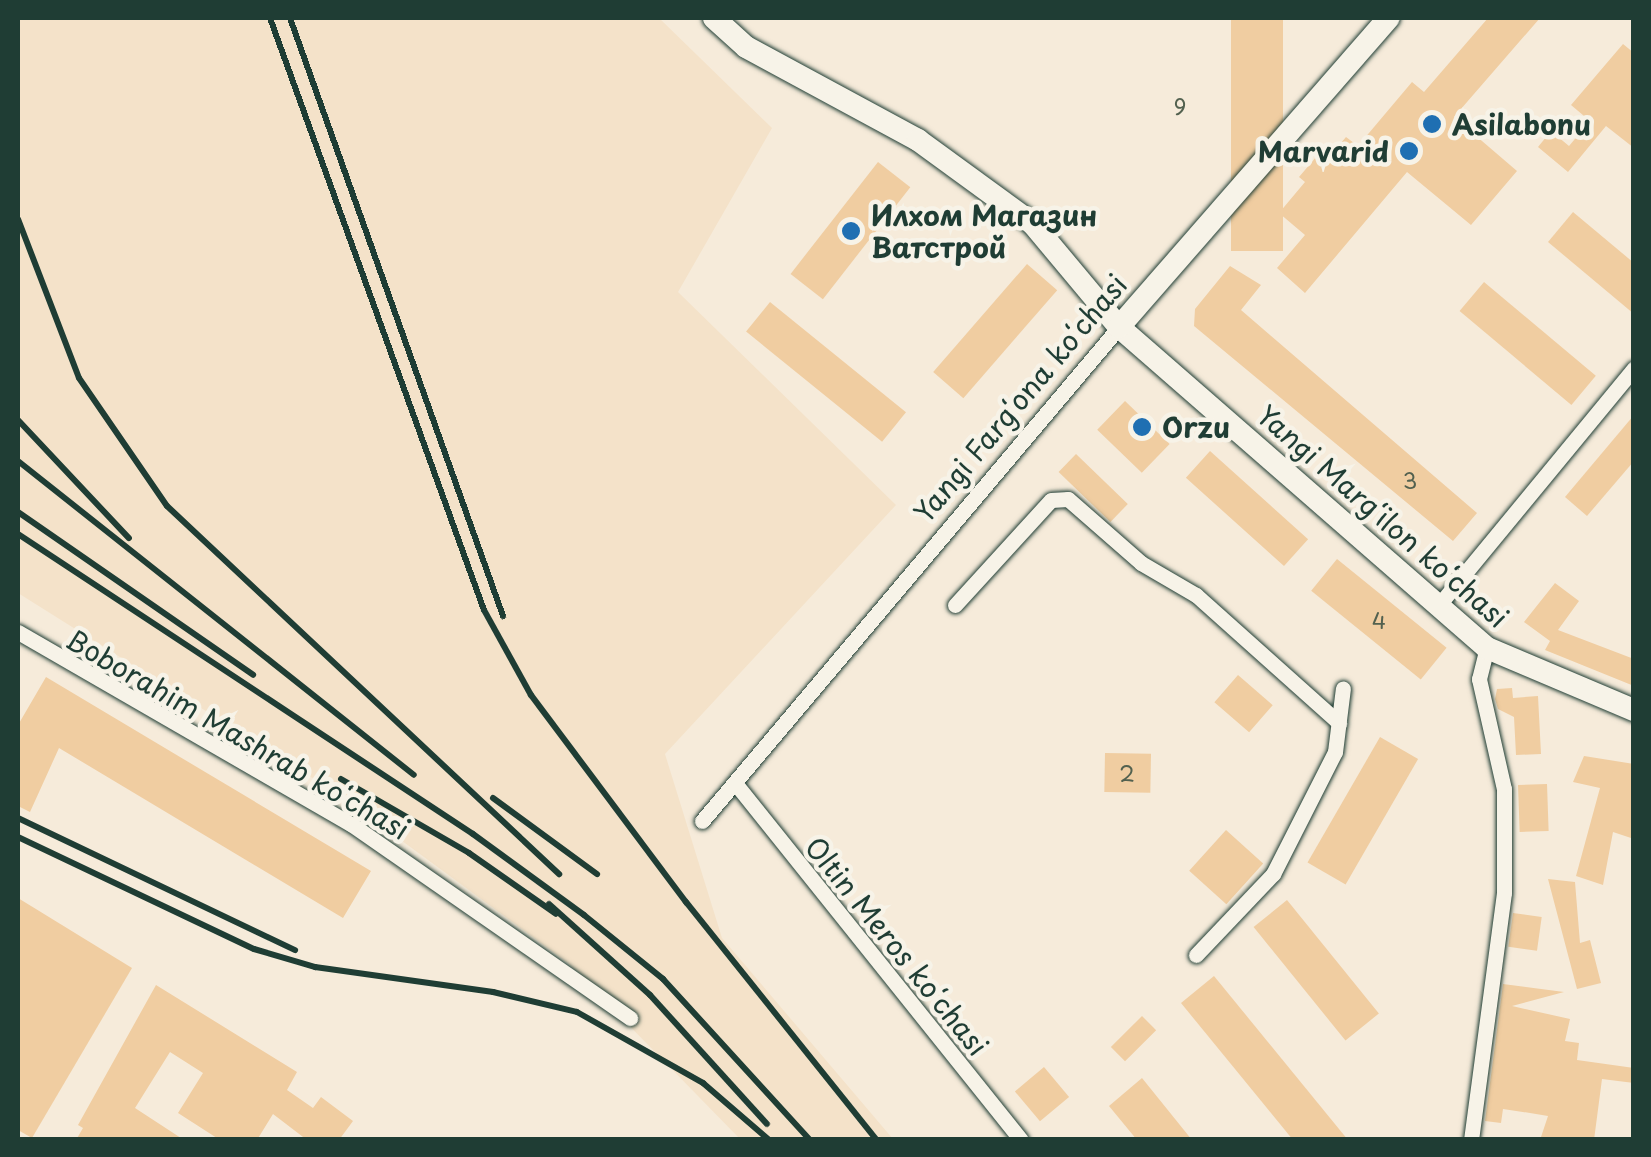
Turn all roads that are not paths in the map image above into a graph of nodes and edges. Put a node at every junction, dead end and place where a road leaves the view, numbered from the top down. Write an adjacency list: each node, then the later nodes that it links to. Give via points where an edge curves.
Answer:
1 (714, 18): 3 (main road, Yangi Margʻilon koʻchasi, via 746,47 918,140 1032,223)
2 (1389, 18): 3 (main road, Yangi Fargʻona koʻchasi)
3 (1119, 327): 6 (main road, Yangi Margʻilon koʻchasi); 12 (street, Yangi Fargʻona koʻchasi)
4 (1634, 368): 6 (street)
5 (956, 605): 11 (street, via 1051,500 1068,499 1142,564 1196,595)
6 (1438, 606): 8 (main road, Yangi Margʻilon koʻchasi)
7 (18, 632): 15 (street, Boborahim Mashrab koʻchasi, via 351,824)
8 (1486, 648): 10 (main road, Yangi Margʻilon koʻchasi); 17 (street, via 1479,679 1504,789 1504,893)
9 (1343, 688): 11 (street)
10 (1634, 710)
11 (1339, 723): 14 (street, via 1335,752 1273,874)
12 (735, 783): 13 (street, Yangi Fargʻona koʻchasi); 16 (street, Oltin Meros koʻchasi)
13 (702, 821)
14 (1196, 955)
15 (630, 1018)
16 (1021, 1140)
17 (1471, 1140)

